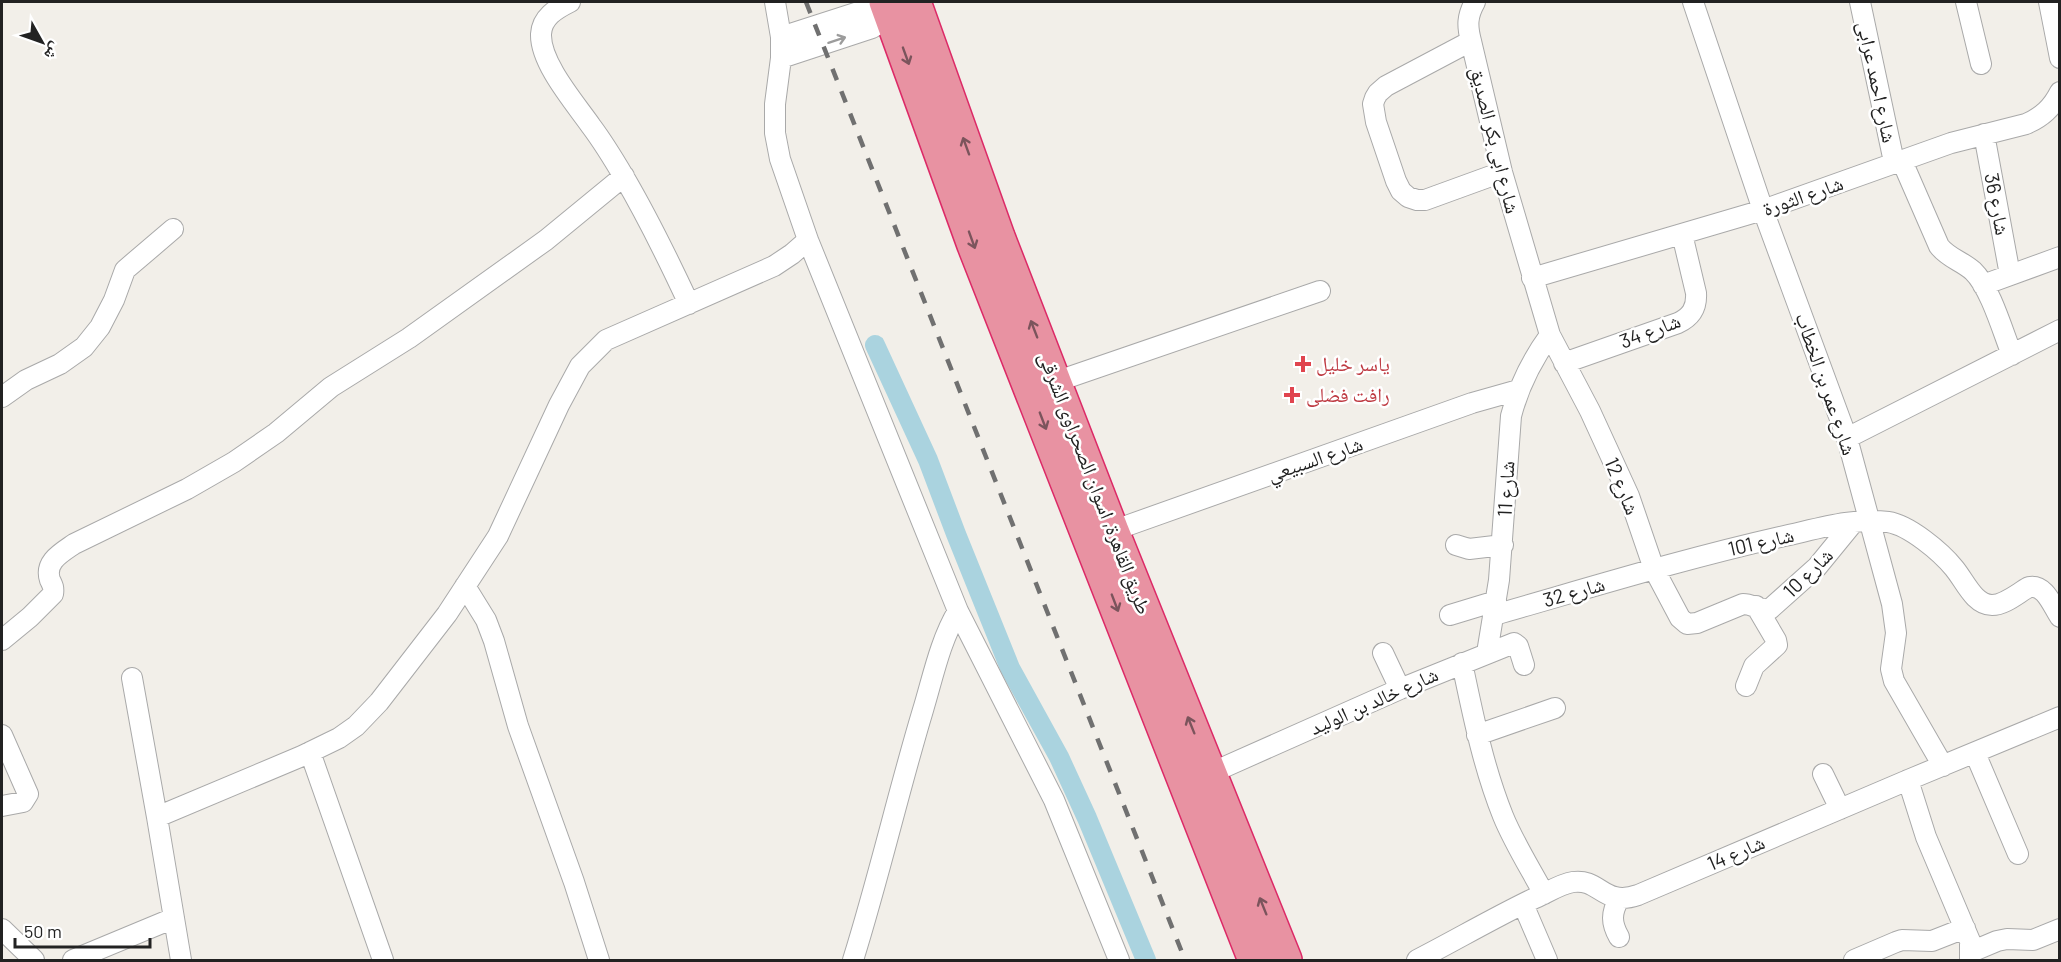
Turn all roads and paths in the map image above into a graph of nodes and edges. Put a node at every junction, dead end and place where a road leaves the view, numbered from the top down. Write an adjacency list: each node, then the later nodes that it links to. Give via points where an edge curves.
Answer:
1 (570, 2): 9 (street)
2 (775, 2): 10 (street)
3 (1475, 2): 11 (street, شارع ابى بكر الصديق, via 1467,25)
4 (1693, 2): 20 (street, شارع عمر بن الخطاب)
5 (1860, 2): 17 (street, شارع احمد عرابى)
6 (1966, 2): 14 (street)
7 (2049, 2): 13 (street)
8 (905, 4): 10 (street, via 871,8); 12 (street, one-way to 8, via 872,28); 34 (highway, طريق القاهرة, اسوان الصحراوى الشرقى, one-way to 8); 87 (highway, طريق القاهرة, اسوان الصحراوى الشرقى, one-way to 87, via 974,245)
9 (547, 7): 19 (street, via 541,36 552,71)
10 (781, 37): 12 (street)
11 (1471, 41): 18 (street, شارع ابى بكر الصديق); 18 (street, via 1378,93 1373,105 1376,122 1396,181 1408,197 1425,200)
12 (781, 58): 23 (street, via 775,133)
13 (2060, 58)
14 (1981, 64)
15 (2060, 92): 16 (street, شارع الثورة, via 2048,111 2037,119)
16 (1984, 134): 17 (street, شارع الثورة); 25 (street, شارع 36)
17 (1898, 161): 20 (street, شارع الثورة); 27 (street, شارع احمد عرابى, via 1944,254 1972,270)
18 (1502, 172): 26 (street, شارع ابى بكر الصديق)
19 (624, 176): 29 (street); 49 (street, via 546,240 409,339 331,387 234,462 74,544 49,567 53,594)
20 (1763, 210): 22 (street, شارع الثورة); 37 (street, شارع عمر بن الخطاب)
21 (173, 229): 36 (street, via 125,270 100,327 84,346)
22 (1682, 234): 26 (street, شارع الثورة); 33 (street, شارع 34, via 1696,293 1691,315)
23 (808, 240): 29 (street, via 774,266); 47 (street)
24 (2060, 257): 25 (street)
25 (2010, 274): 27 (street)
26 (1532, 278): 31 (street, شارع 12)
27 (1983, 285): 32 (street)
28 (1320, 291): 34 (street)
29 (689, 304): 43 (street, via 606,340 580,366 498,536)
30 (2060, 330): 32 (street)
31 (1550, 335): 33 (street, شارع 12); 35 (street, شارع 11)
32 (2012, 355): 37 (street)
33 (1564, 363): 42 (street, شارع 12, via 1629,496)
34 (1055, 382): 39 (highway, طريق القاهرة, اسوان الصحراوى الشرقى)
35 (1518, 390): 39 (street, شارع السبيعي); 41 (street, شارع 11, via 1508,443)
36 (2, 397)
37 (1847, 438): 38 (street, شارع عمر بن الخطاب)
38 (1861, 522): 42 (street, شارع 101); 44 (street, via 1889,522 1914,534 1953,567 1985,604 1996,604 2035,586); 45 (street, شارع 10, via 1789,594 1770,609); 63 (street, شارع عمر بن الخطاب, via 1895,622 1891,669 1894,681)
39 (1112, 531): 64 (highway, طريق القاهرة, اسوان الصحراوى الشرقى, one-way to 39)
40 (1456, 544): 41 (street, via 1469,549)
41 (1503, 545): 46 (street, شارع 11)
42 (1654, 568): 45 (street, شارع 12, via 1687,624 1743,604); 46 (street, شارع 32)
43 (465, 586): 61 (street, via 370,712 339,738); 84 (street, via 494,641 518,726)
44 (2056, 605)
45 (1756, 606): 55 (street, via 1777,645 1754,666)
46 (1495, 608): 48 (street, شارع 32); 51 (street, شارع 11)
47 (958, 611): 85 (street, via 942,648 913,743); 86 (street, via 1054,800)
48 (1450, 615)
49 (2, 640)
50 (1383, 653): 56 (street)
51 (1487, 653): 52 (street, شارع خالد بن الوليد); 53 (street, شارع خالد بن الوليد, via 1514,643)
52 (1462, 663): 56 (street, شارع خالد بن الوليد); 60 (street)
53 (1524, 665)
54 (132, 678): 69 (street)
55 (1746, 686)
56 (1400, 689): 64 (street, شارع خالد بن الوليد)
57 (1555, 708): 60 (street)
58 (2060, 717): 62 (street, شارع 14)
59 (2, 735): 67 (street, via 28,794 23,802)
60 (1477, 735): 71 (street, via 1504,818)
61 (310, 752): 69 (street); 83 (street)
62 (1974, 753): 63 (street, شارع 14); 70 (street)
63 (1942, 766): 66 (street, شارع 14)
64 (1211, 773): 88 (highway, طريق القاهرة, اسوان الصحراوى الشرقى, one-way to 64)
65 (1823, 774): 68 (street)
66 (1908, 780): 68 (street, شارع 14); 75 (street, via 1926,837)
67 (2, 806)
68 (1840, 809): 72 (street, شارع 14, via 1638,895)
69 (157, 817): 74 (street)
70 (2018, 854)
71 (1544, 894): 72 (street, via 1579,882); 73 (street)
72 (1619, 899): 78 (street, via 1612,918)
73 (1523, 904): 89 (street); 90 (street)
74 (174, 918): 81 (street); 82 (street)
75 (1965, 928): 79 (street); 91 (street, via 1932,941 1902,940)
76 (2, 929): 80 (street)
77 (2060, 929): 79 (street, via 2033,940 1997,941)
78 (1619, 937)
79 (1971, 956)
80 (34, 960)
81 (73, 960)
82 (181, 960)
83 (383, 960)
84 (599, 960)
85 (853, 960)
86 (1119, 960)
87 (1255, 960)
88 (1285, 960)
89 (1417, 960)
90 (1547, 960)
91 (1854, 960)

